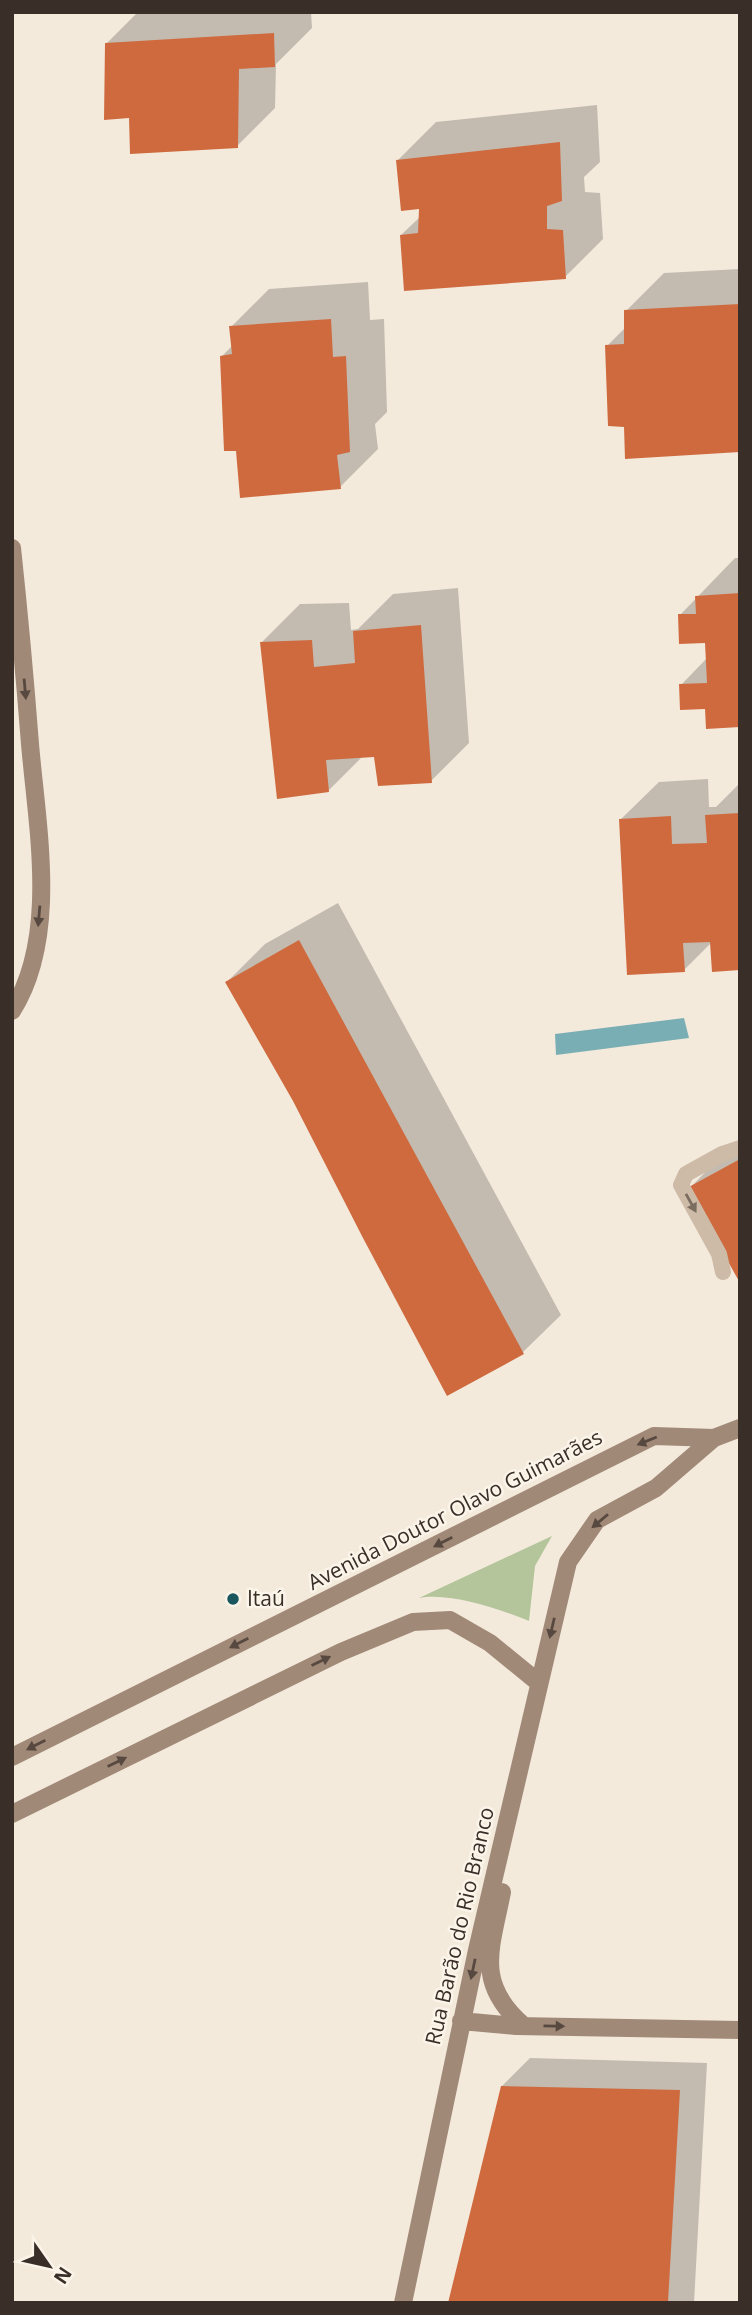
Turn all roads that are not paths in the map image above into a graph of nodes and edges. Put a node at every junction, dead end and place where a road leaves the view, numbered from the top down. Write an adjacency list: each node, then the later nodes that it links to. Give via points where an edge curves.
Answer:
1 (12, 548): 2 (main road, one-way to 2, via 41,888 37,946)
2 (12, 1011)
3 (740, 1149): 4 (lane, one-way to 4, via 686,1174 681,1185 719,1254)
4 (723, 1272)
5 (740, 1428): 6 (main road)
6 (714, 1438): 7 (main road, Rua Barão do Rio Branco, one-way to 7, via 656,1488 597,1520 568,1562); 8 (main road, Avenida Doutor Olavo Guimarães, one-way to 8, via 654,1436)
7 (539, 1683): 9 (main road, one-way to 7, via 341,1652 413,1622 450,1620 490,1643); 10 (main road, Rua Barão do Rio Branco)
8 (12, 1757)
9 (12, 1814)
10 (505, 1829): 11 (main road, Rua Barão do Rio Branco, one-way to 11); 12 (main road, via 506,1873 490,1956 491,1976 506,2010)
11 (461, 2021): 12 (main road); 14 (main road, Rua Barão do Rio Branco)
12 (524, 2026): 13 (main road, one-way to 13)
13 (740, 2029)
14 (403, 2303)

